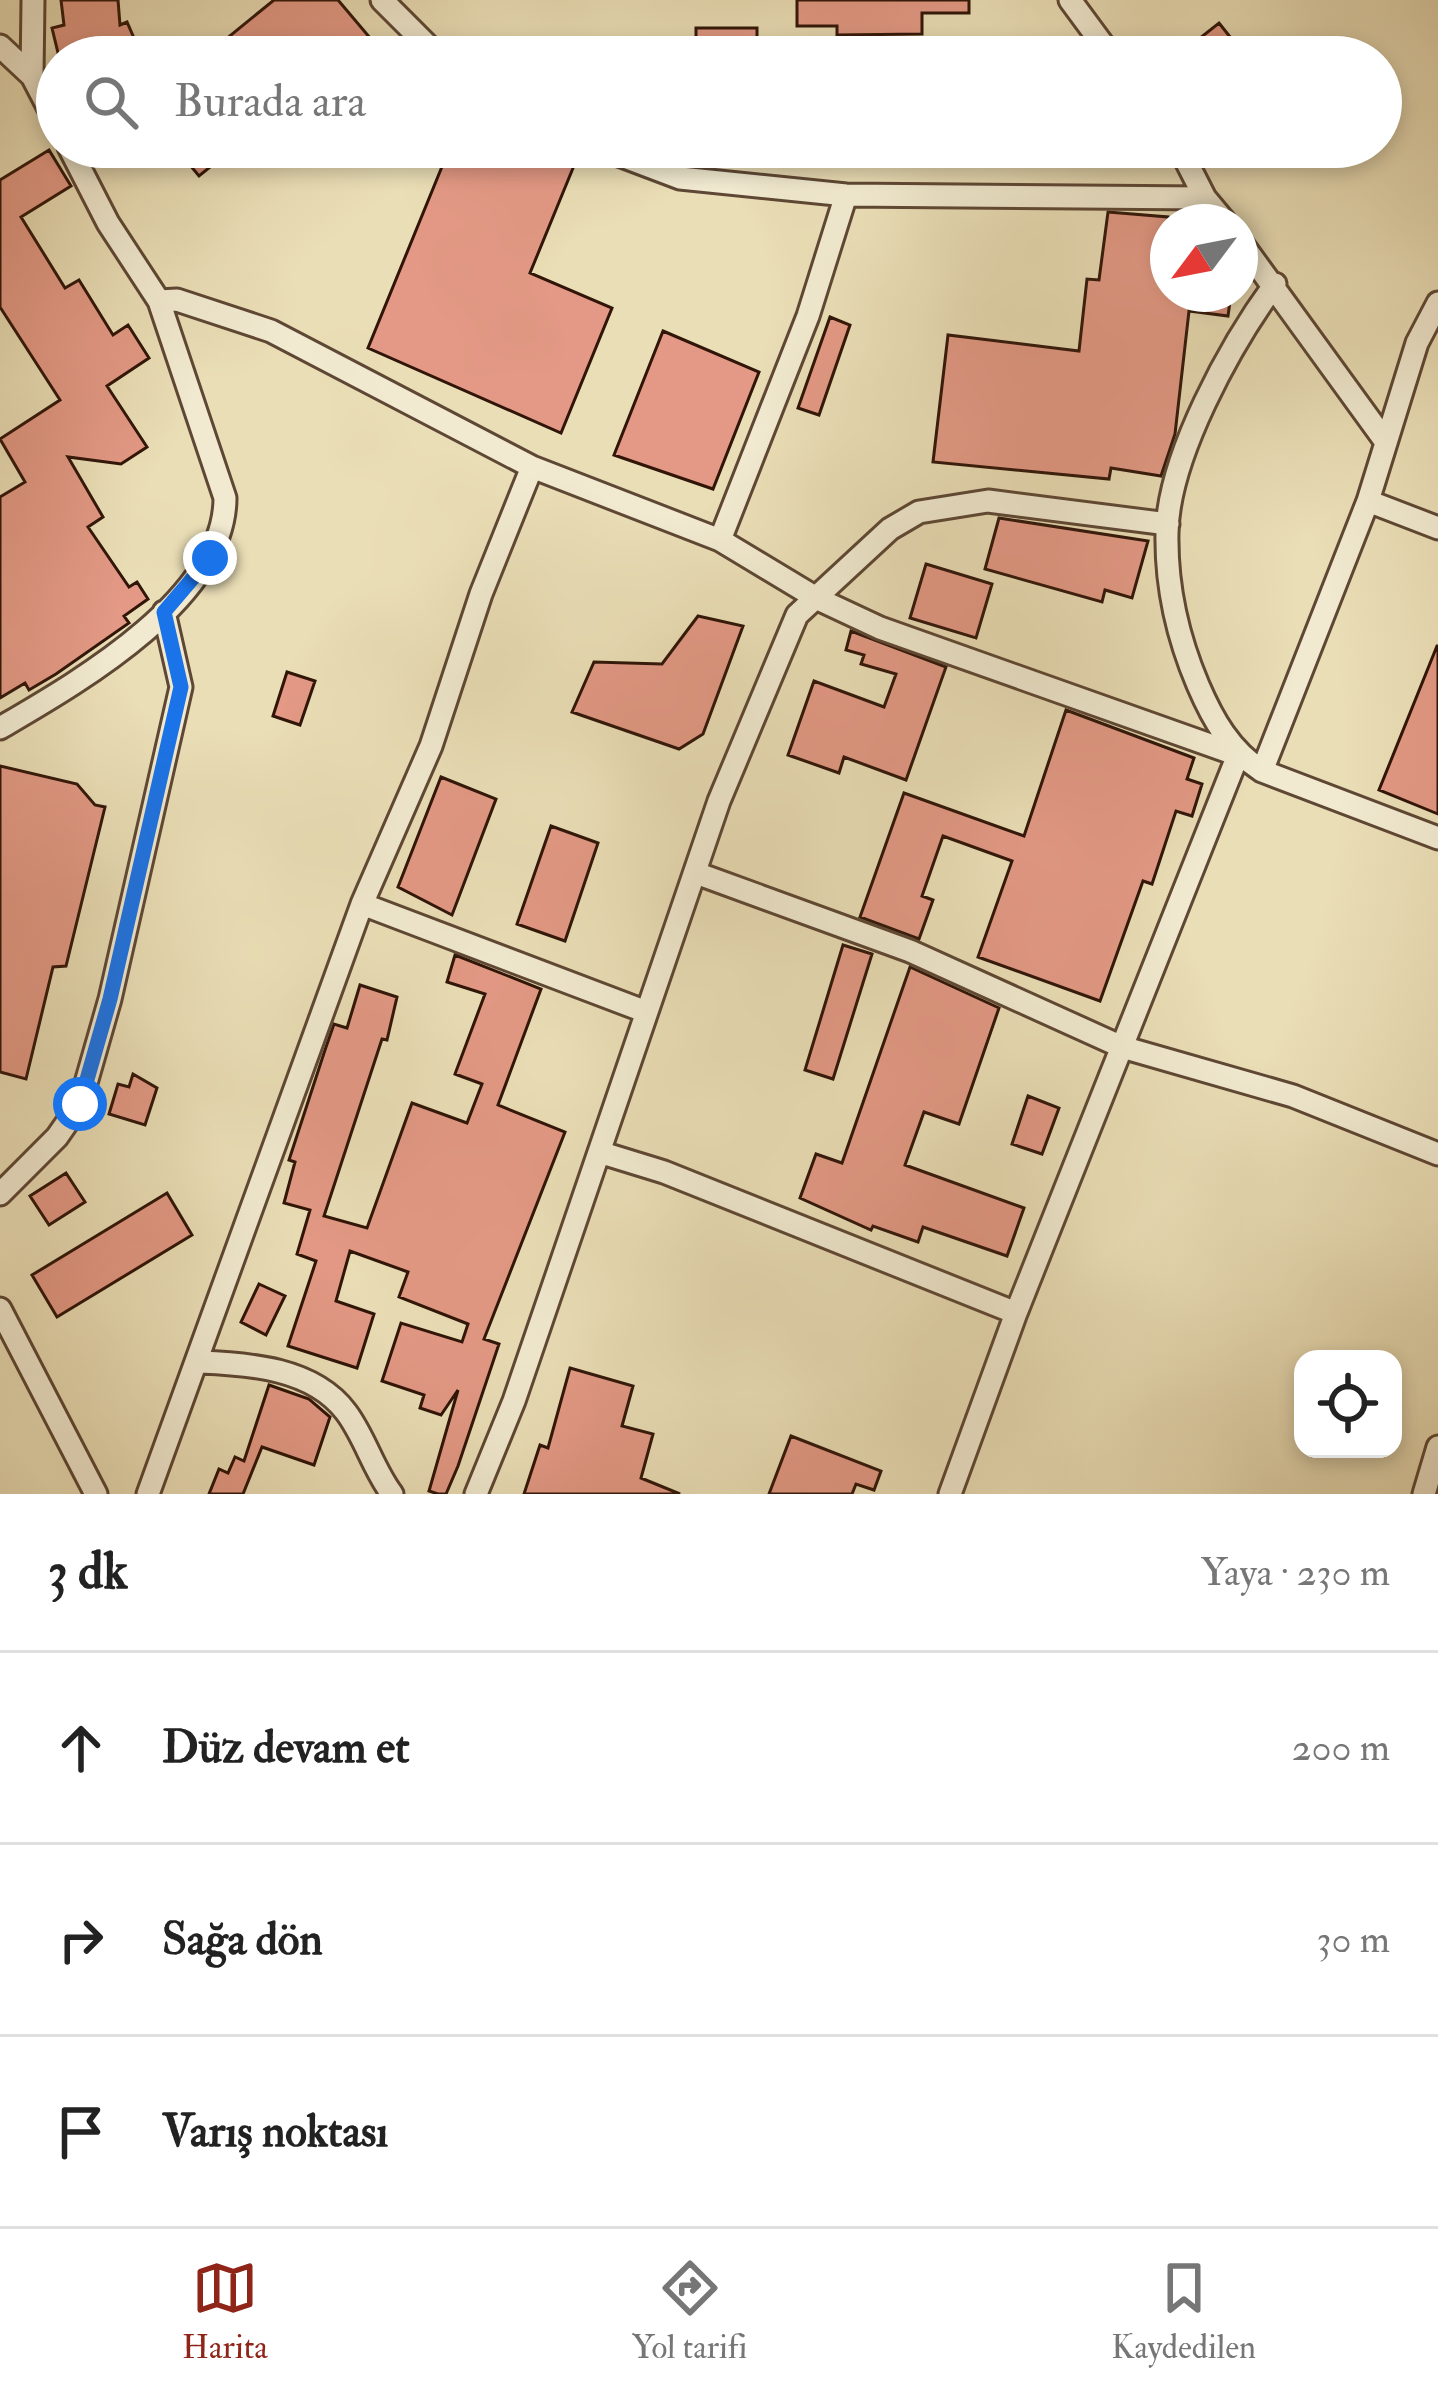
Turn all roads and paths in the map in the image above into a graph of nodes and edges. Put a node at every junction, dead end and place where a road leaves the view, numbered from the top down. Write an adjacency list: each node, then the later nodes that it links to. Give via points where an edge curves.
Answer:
1 (33, 0): 7 (street)
2 (382, 0): 4 (street)
3 (1070, 0): 5 (street)
4 (419, 36)
5 (1097, 36)
6 (0, 46): 7 (street)
7 (32, 76): 8 (street)
8 (36, 84)
9 (79, 168): 17 (street)
10 (654, 168): 12 (street, via 680,178)
11 (1190, 168): 13 (street)
12 (846, 195): 13 (street); 24 (street)
13 (1205, 198): 14 (street)
14 (1210, 204)
15 (1258, 263): 16 (street)
16 (1275, 284): 19 (street); 22 (street, via 1238,334 1174,489)
17 (159, 302): 20 (street, via 177,300 271,331); 26 (street, via 225,498 210,558)
18 (1438, 304): 19 (street)
19 (1383, 438): 21 (street)
20 (532, 467): 24 (street); 32 (street, via 431,746)
21 (1368, 501): 23 (street); 29 (street)
22 (1168, 524): 25 (street, via 988,502 919,512 890,529); 28 (street, via 1185,656)
23 (1438, 528)
24 (720, 540): 25 (street)
25 (818, 599): 28 (street); 31 (street, via 797,615)
26 (164, 612): 27 (street); 37 (street, via 181,687 110,999 80,1104)
27 (0, 728)
28 (1238, 755): 29 (street); 34 (street)
29 (1262, 771): 30 (street)
30 (1438, 838)
31 (697, 872): 33 (street); 34 (street, via 910,951)
32 (362, 904): 33 (street); 40 (street)
33 (644, 1012): 35 (street)
34 (1122, 1047): 36 (street, via 1293,1096); 39 (street)
35 (599, 1152): 39 (street); 45 (street)
36 (1438, 1154)
37 (0, 1194)
38 (0, 1309): 42 (street)
39 (1016, 1313): 46 (street)
40 (200, 1362): 43 (street); 44 (street, via 258,1364 312,1384 345,1410)
41 (1438, 1447): 47 (street)
42 (96, 1494)
43 (148, 1494)
44 (392, 1494)
45 (476, 1494)
46 (950, 1494)
47 (1424, 1494)

